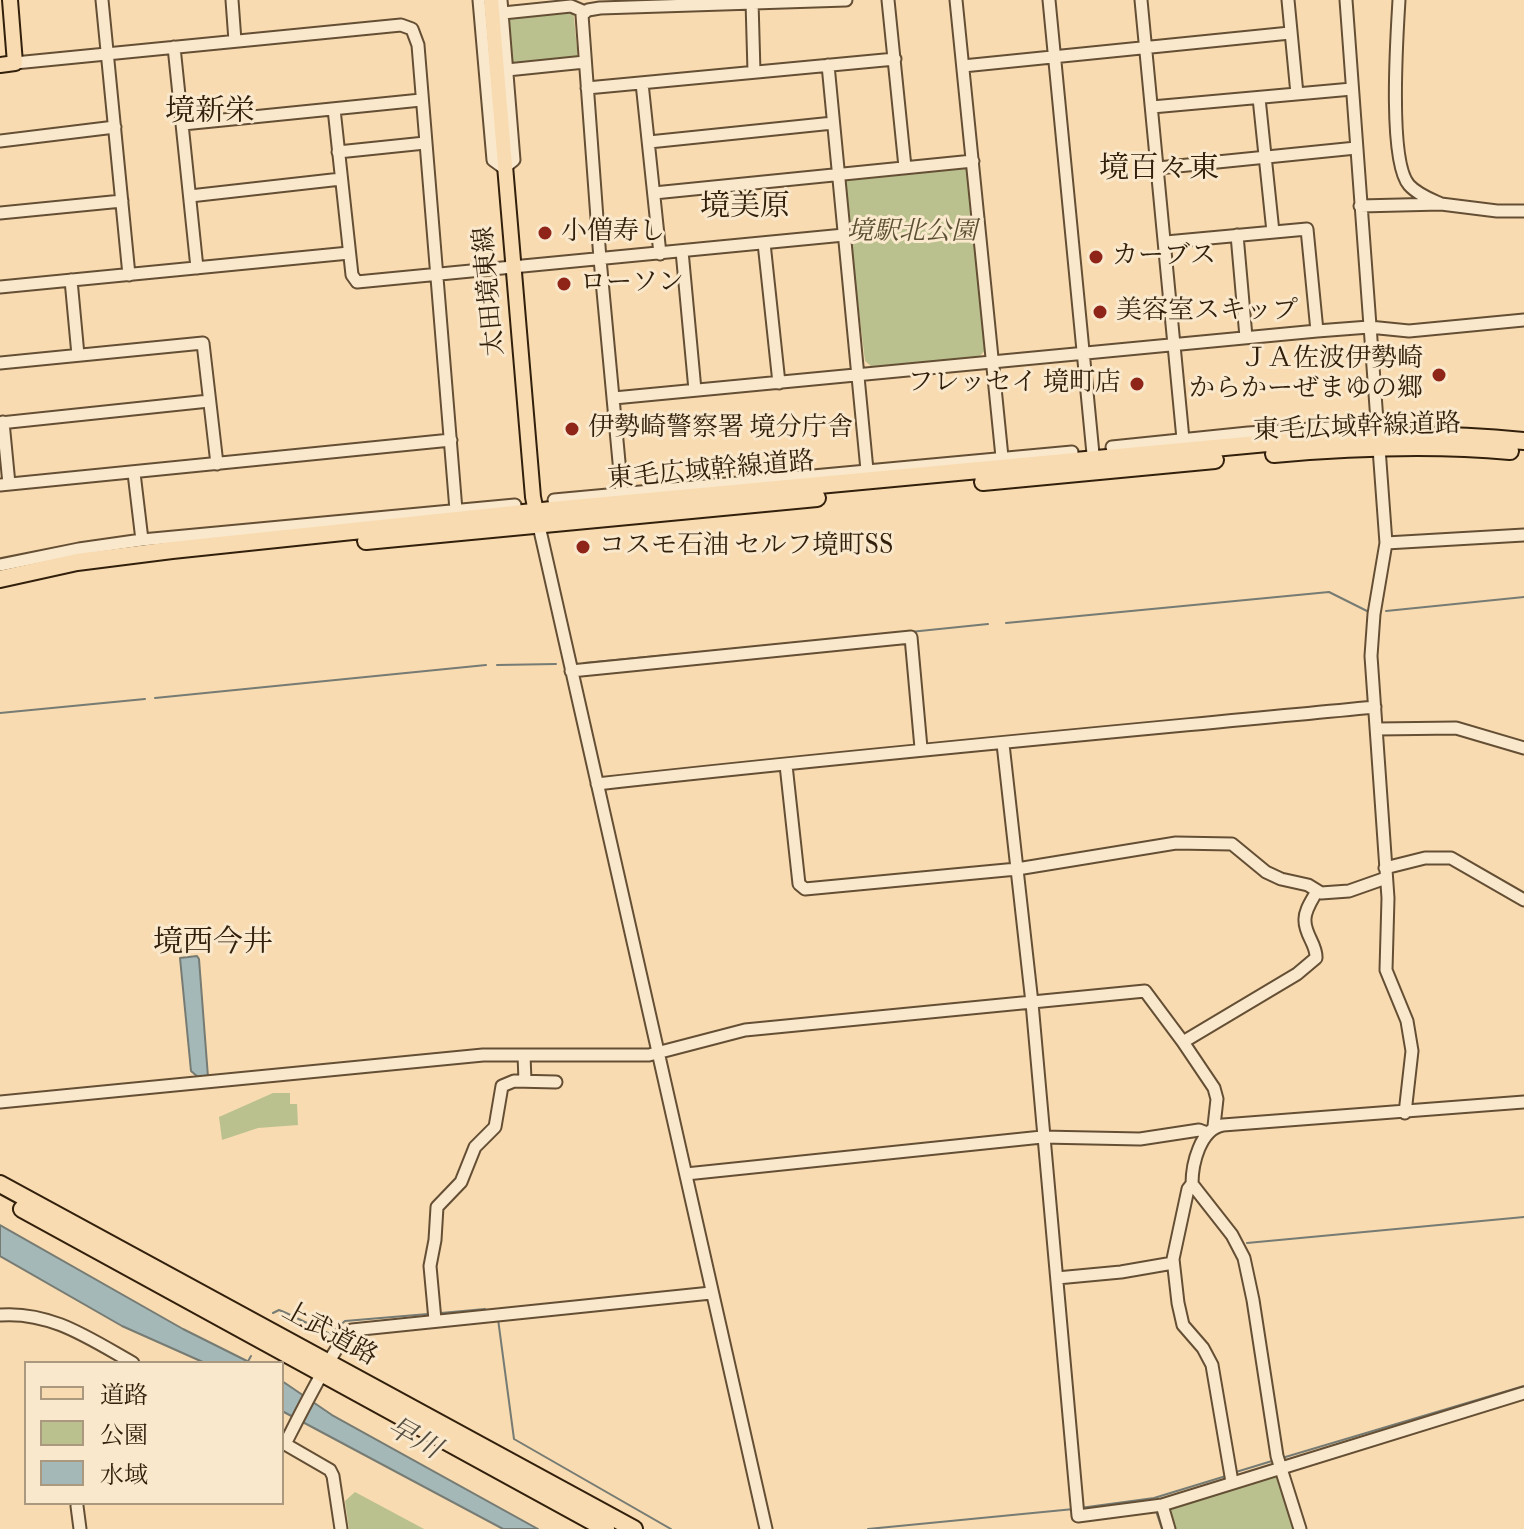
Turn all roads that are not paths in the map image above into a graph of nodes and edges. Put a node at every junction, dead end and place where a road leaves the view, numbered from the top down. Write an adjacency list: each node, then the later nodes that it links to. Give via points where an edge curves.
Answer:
1 (10, 0): 28 (main road)
2 (102, 0): 24 (street)
3 (232, 0): 21 (street)
4 (479, 0): 52 (street, via 493,160)
5 (491, 0): 52 (main road, 太田境東線)
6 (501, 0): 19 (street)
7 (837, 0): 8 (street); 16 (street)
8 (846, 0)
9 (888, 0): 26 (street)
10 (956, 0): 30 (street)
11 (1049, 0): 25 (street)
12 (1141, 0): 23 (street)
13 (1288, 0): 20 (street)
14 (1346, 0): 35 (street)
15 (1399, 0): 59 (street, via 1401,161 1407,183)
16 (752, 2): 17 (street); 32 (street)
17 (699, 3): 18 (street)
18 (585, 12): 19 (street, via 571,6); 27 (street)
19 (503, 13): 31 (street)
20 (1290, 33): 23 (street); 36 (street)
21 (235, 41): 22 (street); 38 (street, via 406,26 418,45)
22 (174, 47): 24 (street); 42 (street)
23 (1145, 48): 25 (street); 39 (street)
24 (107, 53): 28 (street); 43 (street)
25 (1055, 57): 30 (street); 83 (street)
26 (895, 59): 29 (street); 51 (street)
27 (585, 62): 31 (street); 34 (street)
28 (8, 64)
29 (828, 65): 32 (street); 41 (street)
30 (963, 66): 50 (street)
31 (507, 70): 52 (street, via 514,160)
32 (754, 72): 33 (street)
33 (642, 83): 34 (street); 45 (street)
34 (587, 88): 71 (street)
35 (1352, 89): 36 (street); 47 (street)
36 (1297, 94): 37 (street)
37 (1259, 98): 39 (street); 49 (street)
38 (421, 100): 40 (street); 46 (street)
39 (1152, 107): 53 (street)
40 (334, 109): 42 (street); 48 (street)
41 (833, 123): 45 (street); 54 (street)
42 (183, 124): 57 (street)
43 (115, 127): 44 (street); 58 (street)
44 (0, 141)
45 (649, 142): 56 (street)
46 (425, 143): 48 (street); 75 (street)
47 (1356, 148): 49 (street); 60 (street)
48 (338, 152): 55 (street)
49 (1265, 157): 53 (street); 63 (street)
50 (973, 161): 51 (street); 85 (street)
51 (905, 167): 54 (street)
52 (504, 168): 73 (main road, 太田境東線)
53 (1158, 168): 66 (street)
54 (839, 174): 56 (street); 64 (street)
55 (341, 179): 57 (street); 69 (street)
56 (654, 193): 70 (street)
57 (190, 196): 72 (street)
58 (122, 201): 62 (street); 74 (street)
59 (1441, 204): 60 (street); 61 (street)
60 (1360, 206): 79 (street)
61 (1524, 211)
62 (0, 213)
63 (1273, 232): 65 (street); 80 (street, via 1307,229)
64 (844, 235): 67 (street); 87 (street)
65 (1237, 235): 66 (street); 81 (street)
66 (1166, 242): 82 (street)
67 (764, 243): 68 (street); 88 (street)
68 (682, 251): 70 (street); 89 (street)
69 (349, 253): 72 (street); 75 (street, via 357,282)
70 (660, 254): 71 (street)
71 (600, 259): 73 (street); 90 (street)
72 (197, 268): 74 (street)
73 (513, 268): 75 (street); 117 (main road, 太田境東線)
74 (129, 275): 76 (street)
75 (436, 275): 96 (street)
76 (71, 280): 77 (street); 84 (street)
77 (0, 287)
78 (1524, 320): 79 (street, via 1409,331)
79 (1369, 327): 80 (street); 97 (street)
80 (1317, 331): 81 (street)
81 (1246, 337): 82 (street)
82 (1175, 345): 83 (street); 94 (street)
83 (1084, 353): 85 (street); 106 (street)
84 (78, 355): 86 (street); 91 (street, via 203,343)
85 (993, 362): 87 (street); 103 (street)
86 (0, 363)
87 (860, 375): 88 (street); 107 (street)
88 (779, 383): 89 (street)
89 (695, 390): 90 (street)
90 (614, 398): 112 (street)
91 (209, 401): 92 (street); 105 (street)
92 (1, 422): 110 (street)
93 (1359, 426): 95 (street)
94 (1183, 439): 95 (street); 100 (street)
95 (1254, 439): 97 (highway, 東毛広域幹線道路); 100 (highway, 東毛広域幹線道路)
96 (451, 440): 105 (street); 116 (street)
97 (1378, 441): 98 (highway, 東毛広域幹線道路, via 1441,435); 102 (highway, 東毛広域幹線道路); 106 (highway, 東毛広域幹線道路); 122 (street)
98 (1524, 441)
99 (1112, 447): 100 (street)
100 (1159, 448): 106 (highway, 東毛広域幹線道路)
101 (1072, 452): 103 (street)
102 (1524, 452)
103 (1002, 457): 104 (street)
104 (947, 463): 107 (street); 109 (street)
105 (217, 464): 108 (street)
106 (1095, 466): 109 (highway, 東毛広域幹線道路); 117 (highway, 東毛広域幹線道路)
107 (867, 470): 111 (street)
108 (134, 473): 110 (street); 121 (street)
109 (962, 473): 114 (highway, 東毛広域幹線道路)
110 (5, 484)
111 (694, 487): 112 (street); 114 (street)
112 (622, 494): 113 (street)
113 (554, 500)
114 (673, 501): 117 (highway, 東毛広域幹線道路)
115 (515, 505): 116 (street)
116 (456, 510): 118 (street)
117 (537, 519): 119 (highway, 東毛広域幹線道路); 124 (highway, 東毛広域幹線道路, via 139,564); 125 (street)
118 (342, 521): 119 (street); 121 (street)
119 (364, 530): 123 (highway, 東毛広域幹線道路)
120 (1524, 535): 122 (street)
121 (142, 540): 123 (street)
122 (1386, 543): 126 (street, via 1371,656)
123 (1, 569)
124 (0, 589)
125 (571, 671): 129 (street, via 911,637); 132 (street)
126 (1375, 707): 127 (street); 128 (street)
127 (1377, 729): 130 (street, via 1456,728); 134 (street)
128 (1003, 744): 129 (street); 133 (street)
129 (921, 748): 131 (street)
130 (1524, 748)
131 (786, 765): 132 (street); 133 (street, via 801,888)
132 (597, 784): 139 (street)
133 (1017, 869): 135 (street, via 1153,845 1223,842 1237,846 1274,876); 137 (street)
134 (1385, 873): 135 (street, via 1349,891); 136 (street, via 1425,858 1451,858); 145 (street, via 1386,970 1407,1021 1412,1051)
135 (1317, 891): 138 (street, via 1304,919 1316,958)
136 (1524, 900)
137 (1032, 1003): 138 (street, via 1145,991); 139 (street, via 745,1030); 147 (street)
138 (1183, 1042): 146 (street, via 1216,1094)
139 (657, 1053): 140 (street); 148 (street)
140 (524, 1055): 141 (street); 143 (street)
141 (525, 1081): 142 (street); 156 (street, via 502,1086 495,1127 475,1147 461,1182 437,1207 430,1266)
142 (556, 1082)
143 (0, 1102)
144 (1524, 1102): 145 (street)
145 (1405, 1113): 146 (street)
146 (1211, 1130): 147 (street, via 1120,1140); 150 (street, via 1201,1144)
147 (1042, 1137): 148 (street); 153 (street)
148 (686, 1174): 154 (street)
149 (0, 1184): 158 (highway, 上武道路)
150 (1192, 1184): 152 (street); 162 (street, via 1244,1258)
151 (0, 1197): 158 (highway, 上武道路)
152 (1173, 1263): 153 (street); 163 (street, via 1181,1321 1212,1365)
153 (1057, 1278): 164 (street, via 1078,1516)
154 (711, 1293): 156 (street); 170 (street)
155 (0, 1315): 157 (street, via 47,1318)
156 (435, 1320): 158 (street, via 352,1330)
157 (129, 1361)
158 (323, 1374): 160 (street); 168 (highway, 上武道路); 169 (highway, 上武道路)
159 (1524, 1393): 162 (street)
160 (284, 1442)
161 (284, 1445): 167 (street, via 330,1470)
162 (1278, 1462): 163 (street); 172 (street)
163 (1232, 1482): 164 (street)
164 (1162, 1505): 171 (street)
165 (77, 1506): 166 (street)
166 (80, 1529)
167 (341, 1529)
168 (606, 1529)
169 (634, 1529)
170 (766, 1529)
171 (1169, 1529)
172 (1300, 1529)

